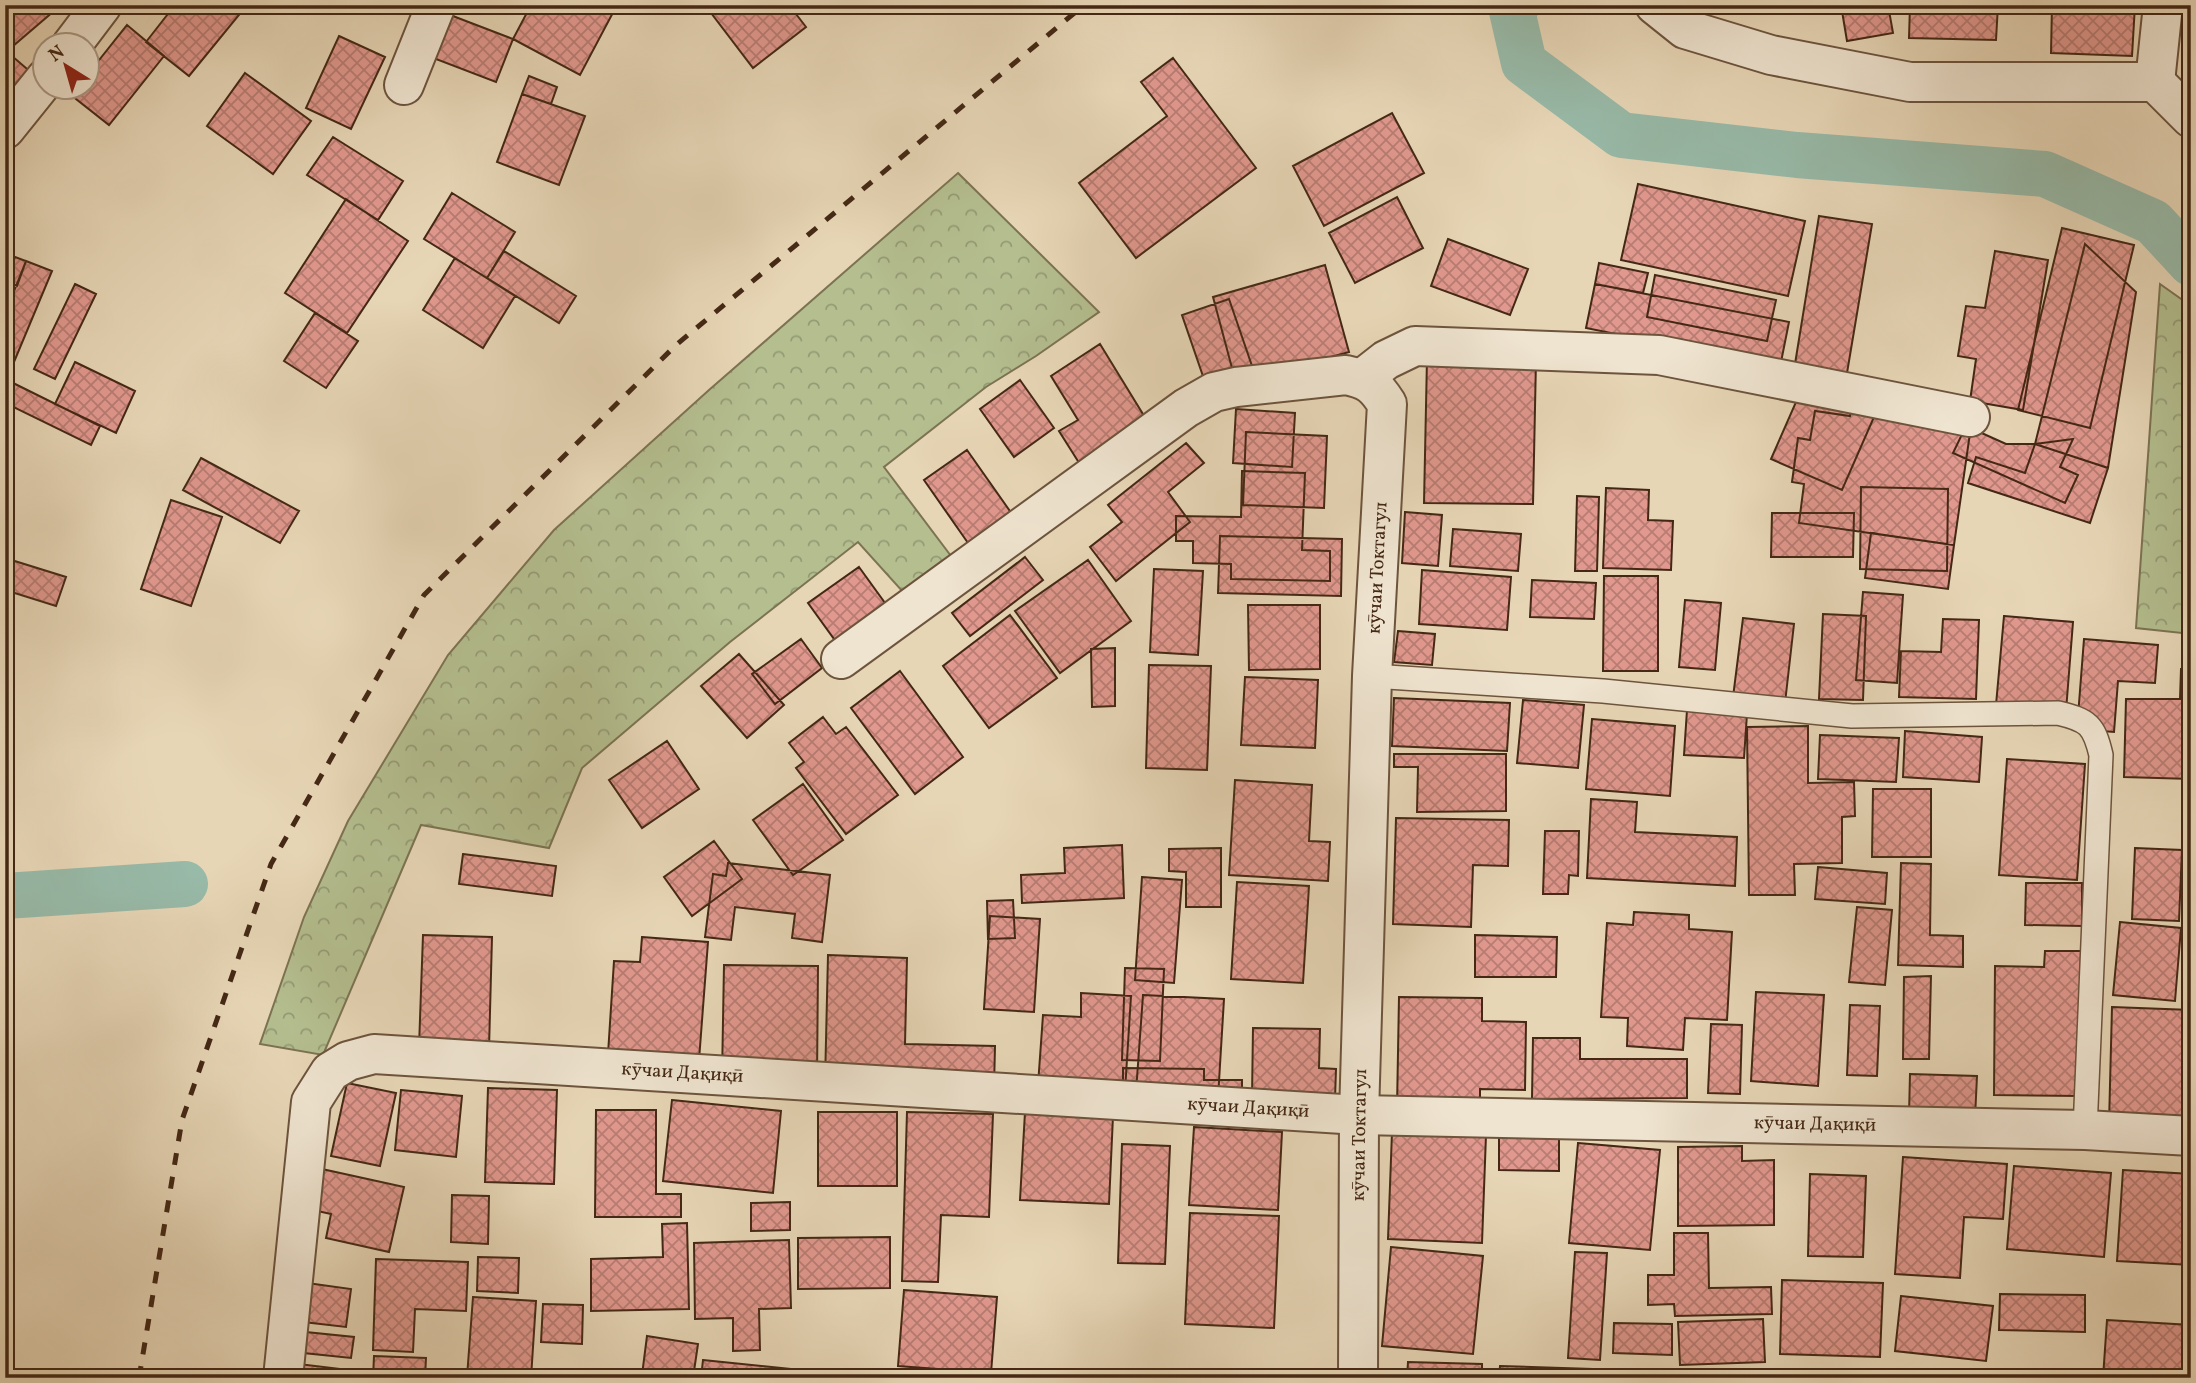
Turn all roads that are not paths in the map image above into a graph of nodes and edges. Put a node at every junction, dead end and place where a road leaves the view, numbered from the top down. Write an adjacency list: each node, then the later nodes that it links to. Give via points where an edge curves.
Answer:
1 (102, 5): 5 (street)
2 (436, 5): 7 (street)
3 (1655, 5): 6 (street, via 1685,29 1771,55 1910,82)
4 (2163, 5): 6 (street)
5 (82, 32)
6 (2155, 82): 9 (street)
7 (404, 85)
8 (32, 95): 10 (street)
9 (2191, 118)
10 (5, 129)
11 (1363, 378): 12 (street, via 1415,346 1659,355); 13 (street, via 1346,375 1214,392 1155,429); 14 (street, кӯчаи Токтагул, via 1377,388 1387,404)
12 (1970, 417)
13 (841, 659)
14 (1371, 676): 15 (street, кӯчаи Токтагул); 16 (lane, via 1604,691 1852,716 2058,713 2081,719 2095,732 2101,755)
15 (1359, 1115): 16 (street, кӯчаи Дақиқӣ); 18 (street, кӯчаи Дақиқӣ, via 374,1054 330,1072 311,1102); 19 (street, кӯчаи Токтагул)
16 (2085, 1130): 17 (street, кӯчаи Дақиқӣ)
17 (2191, 1136)
18 (283, 1378)
19 (1358, 1378)

